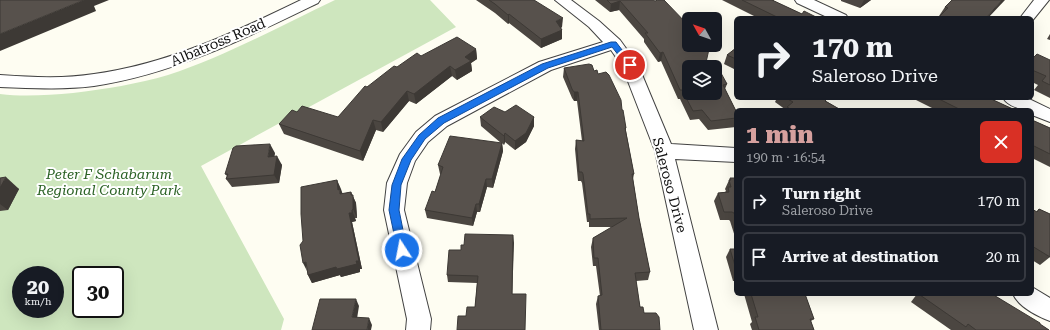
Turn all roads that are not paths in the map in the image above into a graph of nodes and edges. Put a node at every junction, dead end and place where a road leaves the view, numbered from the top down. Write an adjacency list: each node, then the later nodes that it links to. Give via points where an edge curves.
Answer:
1 (313, 0): 9 (street, Albatross Road, via 218,45 154,68 89,81 57,84)
2 (562, 0): 8 (street, Saleroso Drive, via 594,24)
3 (802, 0): 6 (street)
4 (1042, 0): 5 (street); 7 (street)
5 (1050, 4)
6 (837, 16)
7 (1029, 16)
8 (614, 44): 14 (street, Saleroso Drive, via 630,65); 18 (street, via 545,66 441,120 422,137 407,159 397,185 394,210 419,319)
9 (0, 81)
10 (1016, 100): 11 (street)
11 (1033, 108)
12 (1034, 108): 13 (street)
13 (1050, 116)
14 (664, 151): 15 (street); 19 (street, Saleroso Drive)
15 (734, 155)
16 (1027, 296): 17 (street)
17 (1050, 310)
18 (418, 330)
19 (706, 330)

